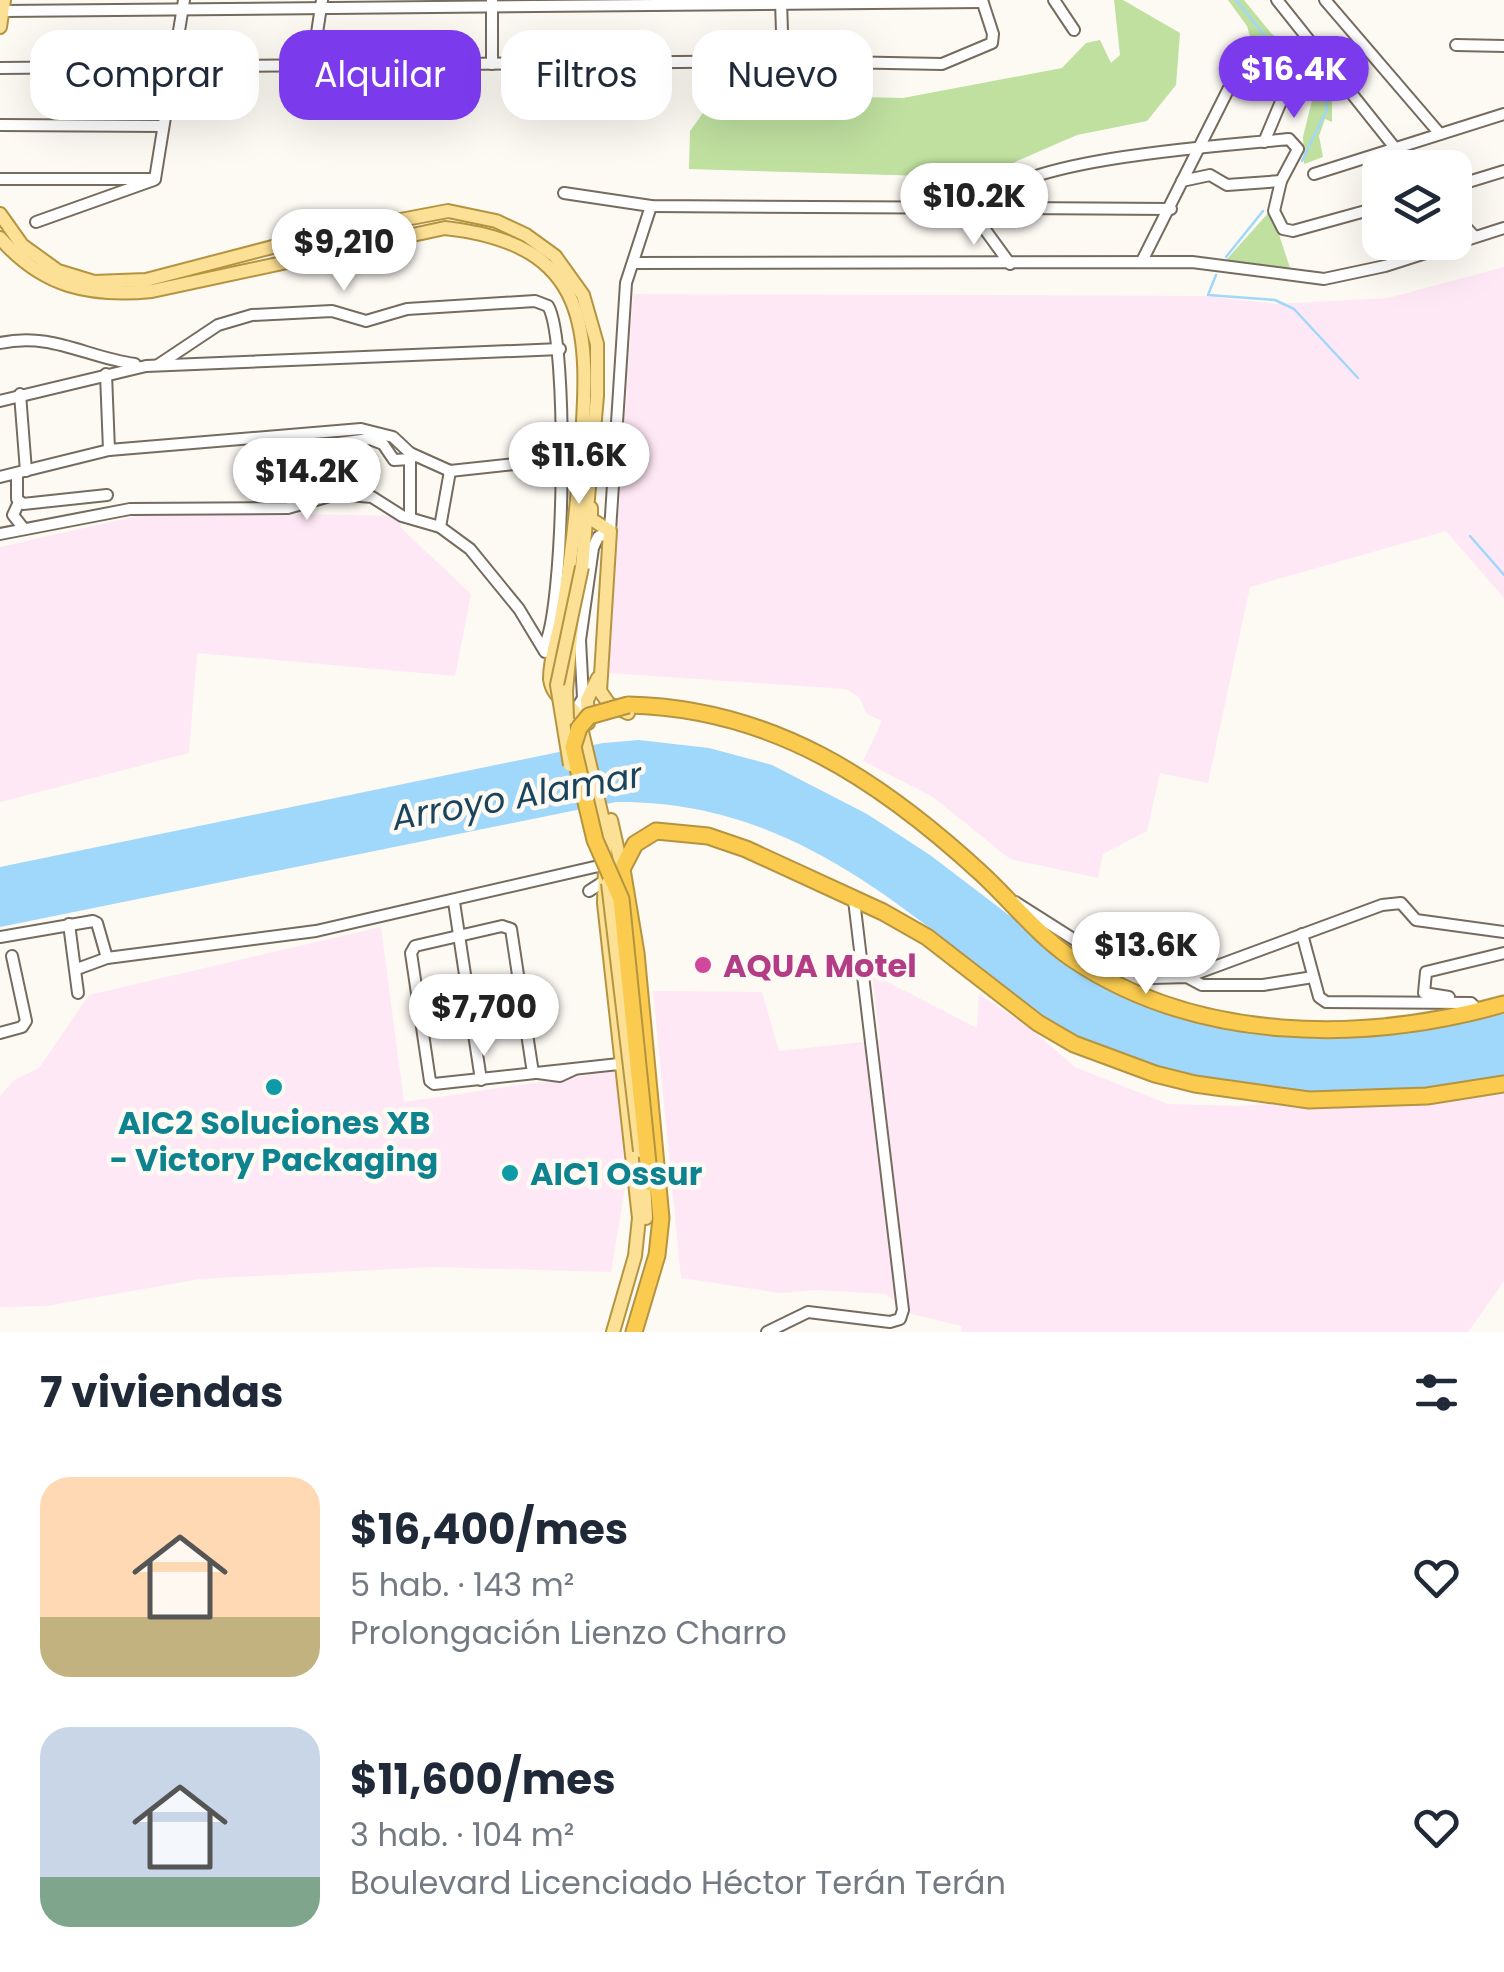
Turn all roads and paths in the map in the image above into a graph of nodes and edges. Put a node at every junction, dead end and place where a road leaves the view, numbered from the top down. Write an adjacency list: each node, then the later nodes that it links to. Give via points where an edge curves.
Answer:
1 (1054, 0): 14 (street)
2 (1278, 0): 32 (street)
3 (1326, 0): 29 (street)
4 (982, 1): 5 (street); 18 (street, via 992,43 942,64)
5 (781, 2): 6 (street); 13 (street)
6 (492, 3): 7 (street); 20 (street)
7 (322, 4): 8 (street); 12 (street)
8 (183, 5): 9 (street); 11 (street)
9 (4, 6): 10 (main road)
10 (0, 27)
11 (179, 30)
12 (318, 30)
13 (782, 30)
14 (1074, 30)
15 (1456, 46): 16 (street)
16 (1504, 46)
17 (692, 62): 20 (street)
18 (873, 63)
19 (481, 64): 20 (street)
20 (492, 64)
21 (0, 68): 22 (street)
22 (30, 68)
23 (1235, 76): 31 (street)
24 (1288, 85): 30 (street)
25 (1504, 114): 29 (street)
26 (164, 120): 28 (street)
27 (0, 126): 28 (street)
28 (163, 126): 37 (street)
29 (1440, 134): 32 (street)
30 (1264, 142): 31 (street); 39 (street, via 1298,144)
31 (1200, 149): 38 (street); 43 (street, via 1060,168 996,192)
32 (1394, 150)
33 (1362, 160): 35 (street)
34 (1504, 171): 40 (street)
35 (1314, 174)
36 (0, 179): 37 (street)
37 (154, 179): 47 (street)
38 (1181, 181): 39 (street, via 1210,175 1227,185); 44 (street)
39 (1281, 181): 45 (street, via 1274,211 1283,229)
40 (1472, 181)
41 (564, 193): 42 (street)
42 (651, 206): 43 (street); 52 (street)
43 (976, 209): 44 (street); 53 (street)
44 (1171, 209): 51 (street)
45 (1362, 212)
46 (0, 214): 64 (main road, via 34,254 58,271 94,282 146,280 311,237 448,212 496,221 555,256 583,295 597,344)
47 (36, 222)
48 (1504, 228): 49 (street)
49 (1474, 236): 51 (street, via 1324,278)
50 (0, 238): 75 (main road, via 15,256 58,283 106,295 445,228 486,232 538,258 569,297 586,341)
51 (1142, 261): 53 (street)
52 (634, 264): 53 (street); 73 (street, via 626,283)
53 (1010, 264)
54 (0, 343): 56 (street, via 47,339 106,360)
55 (560, 348): 56 (street); 56 (street, via 552,310 544,303 407,309 366,321 332,311 252,315 218,325); 63 (street)
56 (152, 366): 57 (street)
57 (106, 374): 58 (street); 61 (street)
58 (20, 394): 59 (street); 66 (street)
59 (0, 401)
60 (288, 448): 62 (street, via 370,439 394,460)
61 (109, 450): 62 (street, via 361,429 392,436); 66 (street)
62 (410, 456): 65 (street); 70 (street)
63 (561, 459): 65 (street); 76 (street, via 555,607)
64 (590, 463): 73 (main road, via 590,518); 110 (main road, bridge, via 582,567 561,648 558,712 588,840 613,898)
65 (450, 471): 71 (street)
66 (21, 472): 67 (street); 69 (street)
67 (0, 477)
68 (107, 494): 69 (street)
69 (18, 502): 72 (street, via 12,515)
70 (410, 516): 71 (street); 72 (street, via 372,497 336,494 288,508 130,510)
71 (440, 527): 76 (street, via 484,564)
72 (24, 529): 74 (street)
73 (610, 531): 78 (main road); 79 (street, via 593,548 580,640)
74 (0, 534)
75 (565, 589): 77 (main road); 81 (main road, bridge, via 576,623 566,691)
76 (542, 647): 77 (street); 79 (main road, via 549,693 562,708)
77 (550, 662): 79 (main road, via 553,692)
78 (598, 678): 79 (main road); 80 (main road, via 604,698)
79 (583, 705): 81 (main road)
80 (628, 709): 81 (main road, via 609,714); 81 (highway, bridge, via 590,716 579,728); 86 (highway, via 686,708 776,731 936,835)
81 (584, 736): 82 (main road); 110 (highway, bridge, via 595,840 621,900)
82 (606, 815): 83 (main road); 84 (main road)
83 (622, 869): 87 (highway, via 647,834 684,832 746,850); 105 (highway)
84 (603, 875): 85 (street); 88 (street, via 588,870); 106 (main road)
85 (589, 891)
86 (1006, 896): 98 (street, via 1144,975); 103 (highway, via 1057,947 1089,968 1147,996 1216,1017 1336,1030)
87 (854, 900): 109 (highway, via 927,937 1074,1044 1155,1074 1310,1100 1426,1096); 112 (street, via 904,1302 900,1319 808,1312)
88 (454, 902): 91 (street); 95 (street, via 316,931)
89 (68, 924): 93 (street); 95 (street, via 97,923); 97 (street)
90 (1504, 932): 92 (street, via 1416,920 1401,903)
91 (462, 934): 107 (street, via 511,930); 108 (street); 108 (street, via 411,950 430,1081)
92 (1302, 934): 98 (street); 99 (street)
93 (0, 937)
94 (1504, 953): 101 (street, via 1426,972 1424,993)
95 (107, 958): 97 (street)
96 (4, 959): 104 (street, via 26,1021)
97 (77, 969): 100 (street)
98 (1187, 977): 99 (street, via 1202,985)
99 (1313, 977): 101 (street, via 1319,997 1334,1004)
100 (78, 993)
101 (1458, 1003): 103 (street, via 1477,1005)
102 (1504, 1004): 103 (highway)
103 (1478, 1011)
104 (0, 1033)
105 (646, 1062): 106 (street); 111 (highway, via 661,1218 656,1255)
106 (620, 1064): 107 (street); 111 (main road, via 639,1218)
107 (536, 1073): 108 (street)
108 (480, 1080)
109 (1504, 1084)
110 (647, 1183): 111 (highway, via 651,1248)
111 (624, 1332)
112 (766, 1332)

